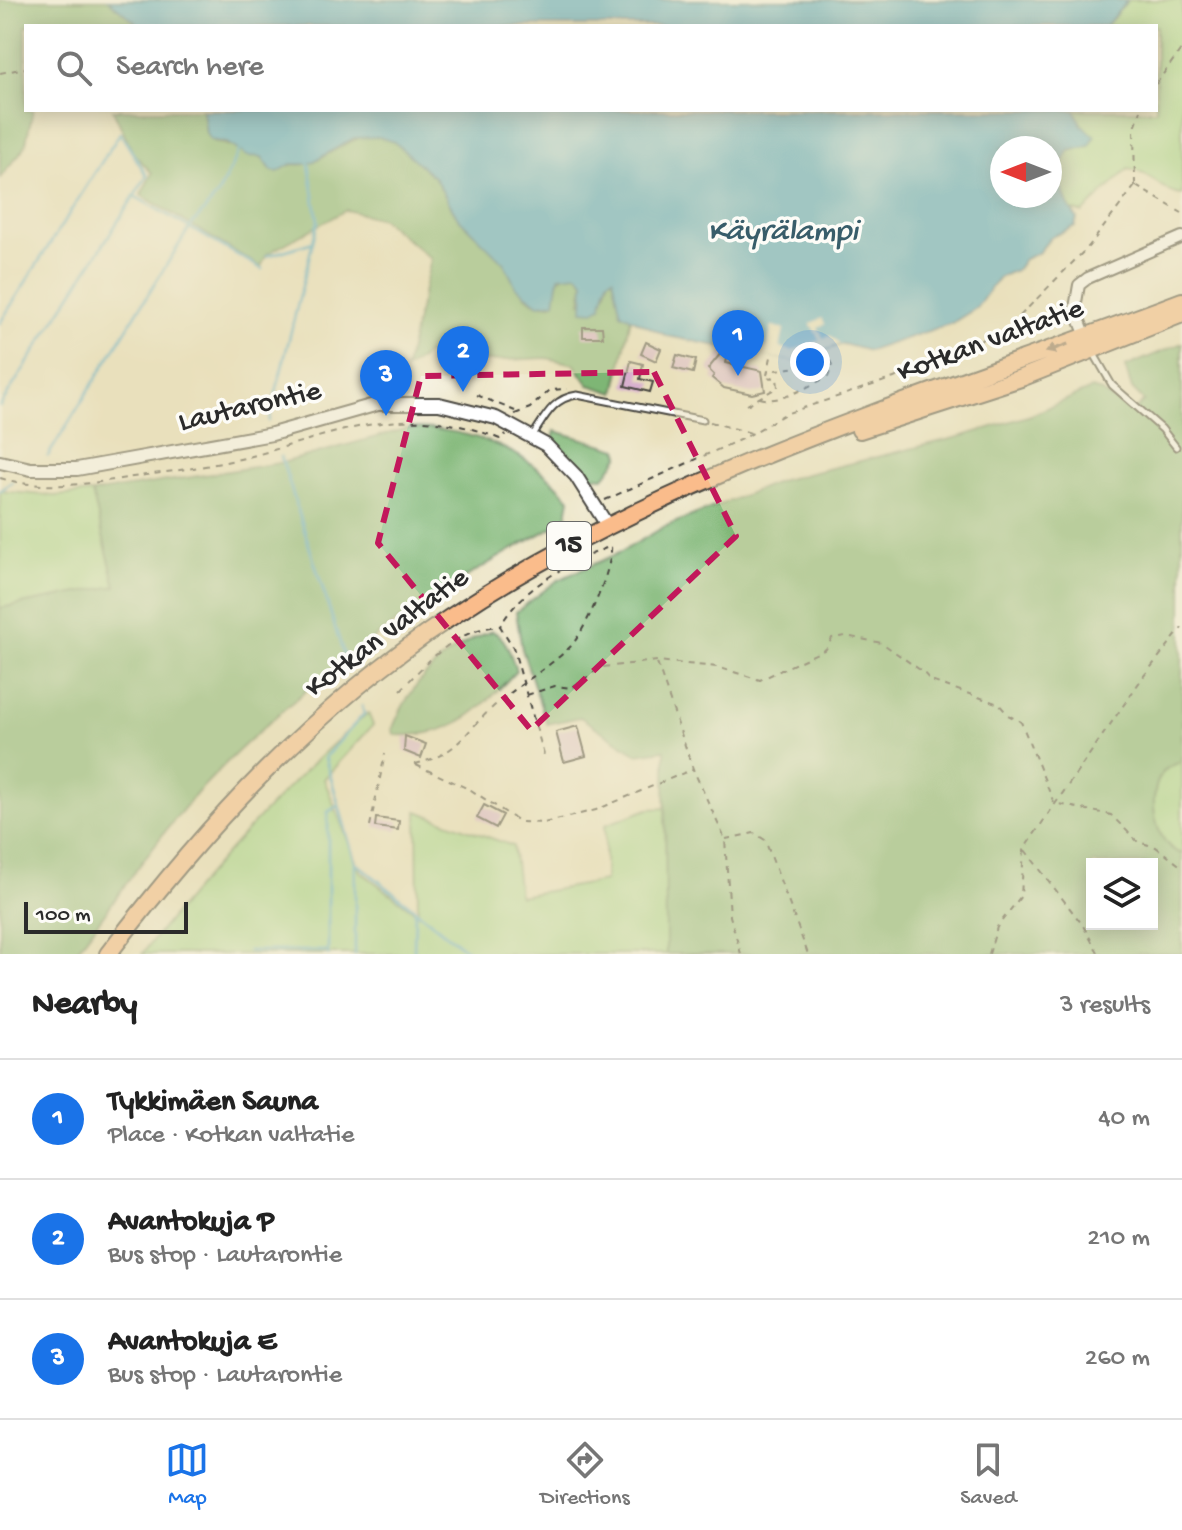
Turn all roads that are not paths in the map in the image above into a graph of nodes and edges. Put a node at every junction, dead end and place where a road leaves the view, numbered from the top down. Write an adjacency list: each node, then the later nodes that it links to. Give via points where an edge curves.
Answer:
1 (1182, 237): 4 (street, via 1082,281 1075,297)
2 (1182, 301): 4 (highway, Kotkan valtatie / 15)
3 (1182, 314): 4 (highway, Kotkan valtatie / 15)
4 (1089, 344): 7 (lane, via 1107,379); 9 (highway, Kotkan valtatie / 15, via 774,454)
5 (703, 420): 6 (lane, via 585,395 559,400)
6 (533, 436): 8 (street, Lautarontie, via 478,412 399,402 272,434 77,469 31,469); 9 (street, Lautarontie, via 560,458)
7 (1176, 447)
8 (0, 462)
9 (607, 525): 10 (highway, Kotkan valtatie / 15, via 449,618 337,704 228,807)
10 (108, 954)

